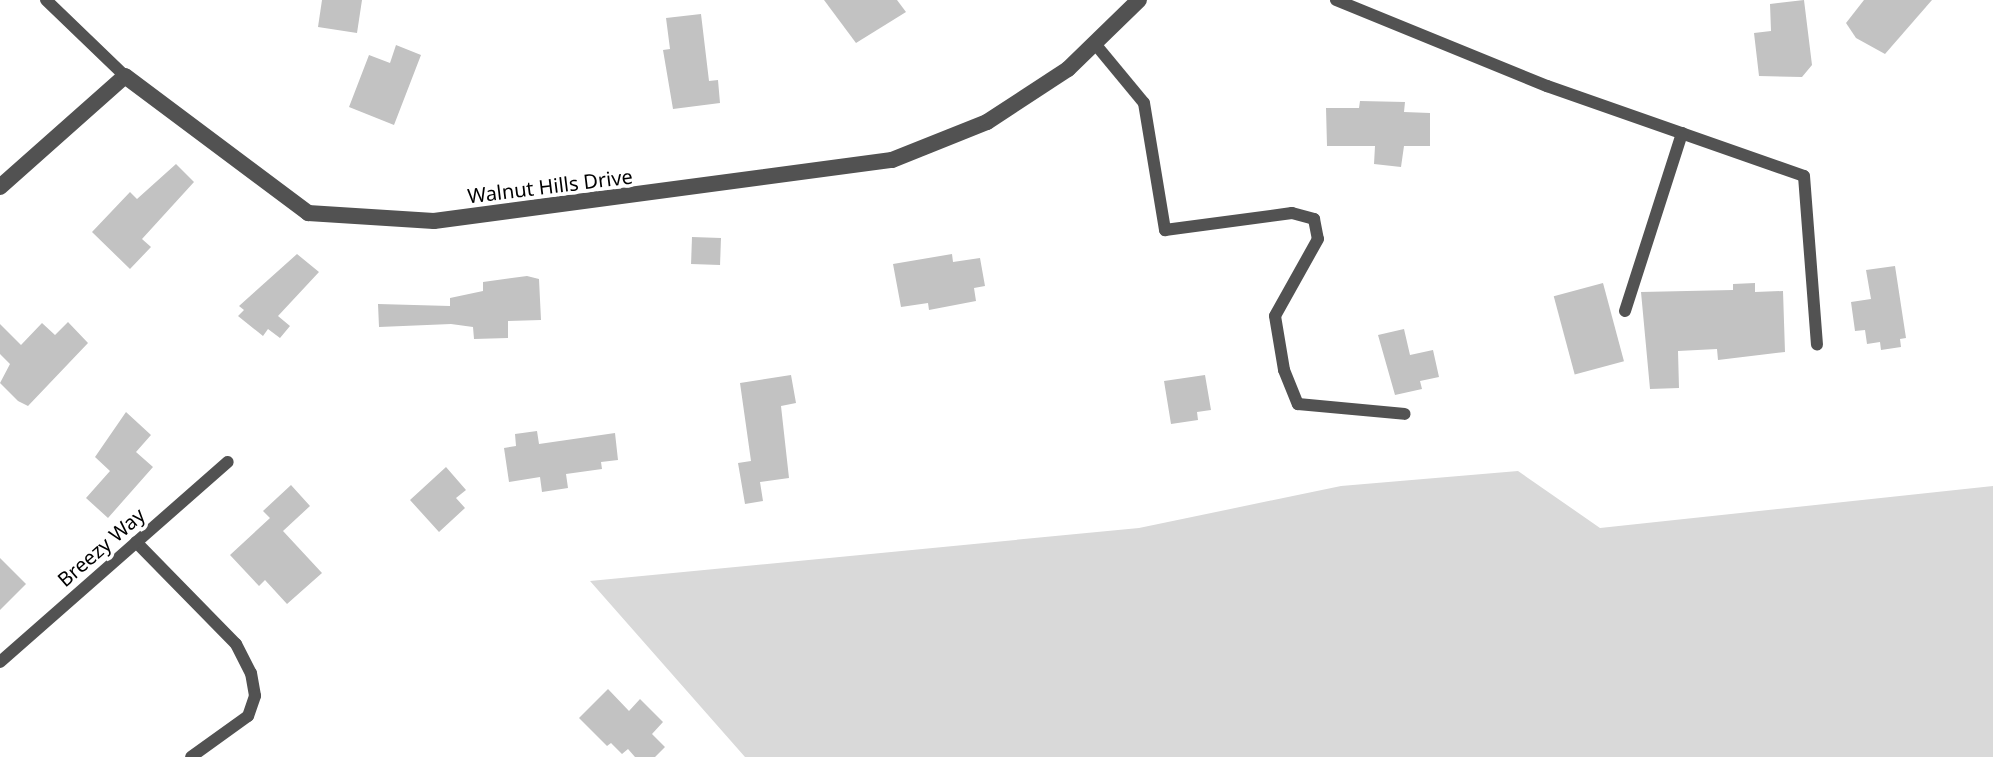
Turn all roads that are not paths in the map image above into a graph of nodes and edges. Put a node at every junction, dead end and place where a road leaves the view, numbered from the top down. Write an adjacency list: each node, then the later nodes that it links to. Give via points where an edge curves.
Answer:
1 (46, 0): 5 (lane)
2 (1139, 0): 4 (street, Walnut Hills Drive)
3 (1336, 0): 6 (lane, via 1547,86)
4 (1096, 45): 5 (street, Walnut Hills Drive, via 987,122 892,160 434,221 308,213); 10 (lane, via 1144,103 1165,230 1292,213 1314,219 1318,239 1275,316 1284,370 1298,404)
5 (125, 76): 7 (street)
6 (1682, 133): 8 (lane); 9 (lane, via 1804,176)
7 (0, 187)
8 (1625, 311)
9 (1817, 345)
10 (1405, 414)
11 (228, 462): 12 (lane, Breezy Way)
12 (136, 542): 13 (lane, Breezy Way); 14 (lane, via 236,644 251,673 255,696 248,716)
13 (0, 662)
14 (191, 757)

